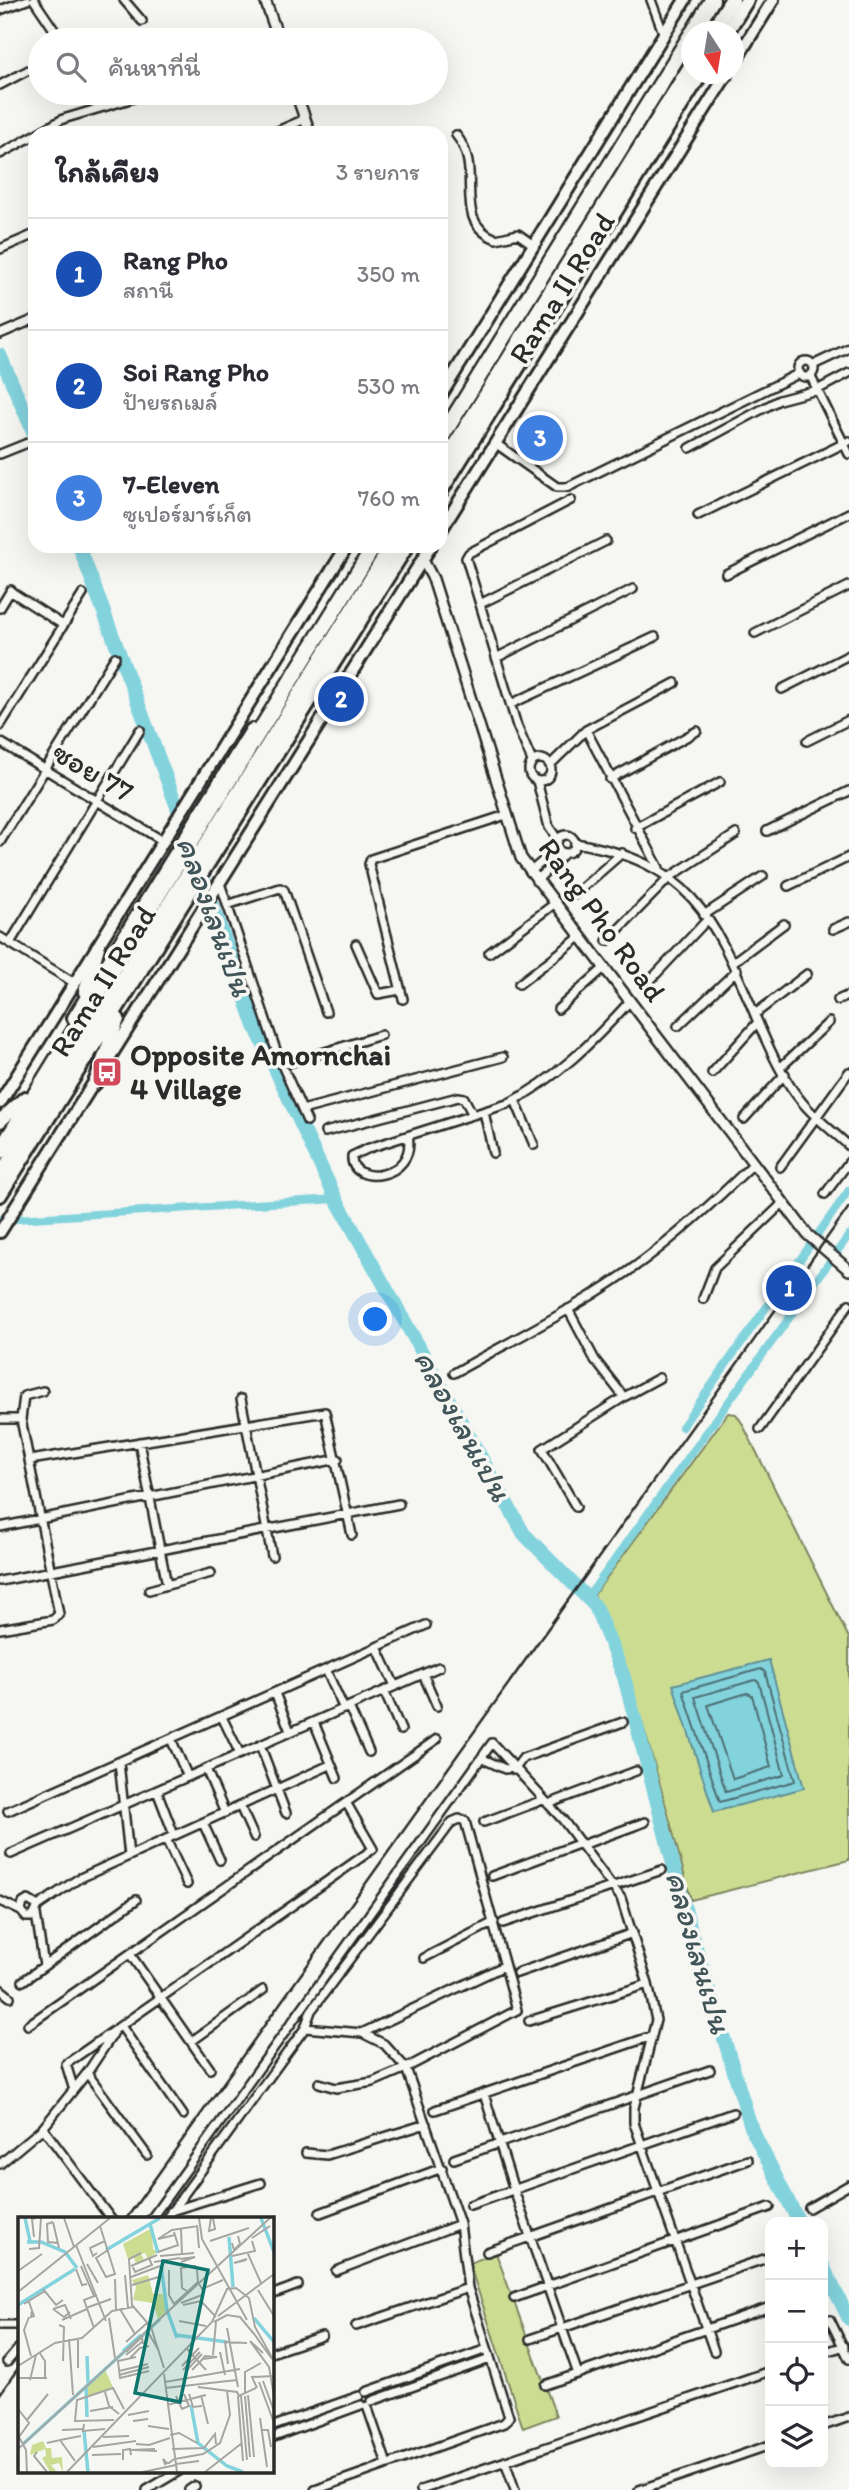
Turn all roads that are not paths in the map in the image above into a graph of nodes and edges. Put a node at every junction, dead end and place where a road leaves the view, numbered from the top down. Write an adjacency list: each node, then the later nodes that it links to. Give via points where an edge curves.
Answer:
1 (27, 0): 11 (street)
2 (34, 0): 16 (street)
3 (124, 0): 12 (street)
4 (265, 0): 17 (street)
5 (651, 0): 18 (street)
6 (685, 0): 18 (main road, Rama II Road)
7 (711, 0): 13 (highway); 48 (highway, Rama II Road)
8 (732, 0): 14 (highway)
9 (747, 0): 15 (highway)
10 (773, 0): 19 (main road)
11 (0, 10)
12 (142, 21)
13 (699, 21)
14 (719, 21)
15 (734, 21)
16 (53, 28)
17 (275, 28)
18 (664, 35): 37 (main road, Rama II Road)
19 (744, 46)
20 (681, 50): 49 (highway)
21 (28, 70): 25 (street)
22 (681, 81): 56 (highway)
23 (695, 84): 57 (highway, Rama II Road)
24 (721, 84): 51 (main road, Rama II Road)
25 (0, 85)
26 (111, 105): 28 (street)
27 (300, 105): 29 (street)
28 (103, 107): 30 (street)
29 (305, 119): 31 (street); 32 (street)
30 (50, 126)
31 (289, 126)
32 (308, 126)
33 (456, 135): 37 (street, via 471,165 470,214 477,226 496,239 518,234)
34 (28, 138): 35 (street)
35 (0, 154)
36 (28, 237): 38 (street)
37 (535, 246): 46 (main road, Rama II Road)
38 (0, 249)
39 (28, 323): 40 (street)
40 (0, 334)
41 (849, 348): 42 (street)
42 (813, 365): 43 (street, via 802,362); 45 (street)
43 (800, 373): 45 (street); 51 (street, via 568,487 557,487)
44 (849, 373): 47 (street)
45 (810, 375): 47 (street)
46 (448, 384)
47 (817, 390): 52 (street); 53 (street, via 779,400)
48 (448, 419)
49 (448, 427)
50 (28, 443): 54 (street)
51 (495, 443): 61 (main road, Rama II Road)
52 (846, 443): 55 (street); 60 (street)
53 (690, 447)
54 (0, 454)
55 (849, 454)
56 (448, 457)
57 (448, 480)
58 (571, 500): 74 (street, via 469,553 466,558)
59 (849, 513): 70 (street)
60 (698, 515)
61 (448, 519)
62 (606, 541): 74 (street)
63 (343, 553): 104 (main road, Rama II Road)
64 (364, 553): 145 (highway, Rama II Road)
65 (370, 553): 173 (highway)
66 (388, 553): 178 (highway)
67 (403, 553): 122 (highway, Rama II Road)
68 (427, 553): 69 (main road, Rama II Road)
69 (423, 560): 100 (street, Rang Pho Road, via 433,579); 116 (main road, Rama II Road)
70 (726, 574)
71 (849, 586): 77 (street)
72 (633, 589): 81 (street)
73 (83, 594): 76 (street)
74 (480, 604): 81 (street)
75 (0, 608): 76 (street, via 11,590)
76 (63, 625): 86 (street)
77 (755, 633)
78 (655, 637): 84 (street)
79 (849, 655): 83 (street)
80 (116, 657): 94 (street)
81 (496, 658): 84 (street)
82 (675, 683): 88 (street)
83 (782, 689)
84 (511, 705): 92 (street)
85 (849, 720): 90 (street)
86 (0, 726)
87 (140, 730): 99 (street)
88 (586, 730): 93 (street); 95 (street)
89 (697, 731): 95 (street)
90 (807, 741)
91 (0, 742): 94 (street, ซอย 77)
92 (532, 761): 93 (street, via 542,758); 96 (street, via 529,774)
93 (550, 765): 96 (street, via 548,778)
94 (46, 769): 99 (street, ซอย 77); 105 (street)
95 (610, 779): 101 (street)
96 (537, 781): 107 (street)
97 (720, 782): 101 (street)
98 (849, 791): 102 (street)
99 (97, 801): 104 (street, ซอย 77); 129 (street)
100 (506, 815): 112 (street, Rang Pho Road); 140 (street, via 371,859)
101 (635, 828): 111 (street)
102 (767, 831)
103 (736, 834): 114 (street)
104 (163, 841): 131 (main road, Rama II Road)
105 (0, 842)
106 (575, 843): 107 (street, via 569,836); 108 (street, via 571,852); 109 (street)
107 (558, 844): 108 (street); 112 (street)
108 (565, 853): 115 (street)
109 (622, 853): 111 (street); 118 (street)
110 (849, 857): 117 (street)
111 (660, 869): 114 (street)
112 (530, 872): 115 (street, Rang Pho Road)
113 (764, 876): 121 (street)
114 (670, 877): 121 (street); 128 (street)
115 (536, 881): 119 (street, Rang Pho Road)
116 (219, 885): 120 (street); 157 (main road, Rama II Road)
117 (788, 886)
118 (574, 895)
119 (554, 904): 127 (street, Rang Pho Road); 132 (street)
120 (227, 905): 147 (street, via 284,890); 153 (street)
121 (706, 917): 133 (street); 139 (street)
122 (174, 918): 157 (highway, via 114,1027); 180 (highway, Rama II Road)
123 (849, 922): 125 (street)
124 (784, 924): 133 (street)
125 (833, 929)
126 (0, 937): 129 (street)
127 (580, 937): 134 (street, Rang Pho Road); 138 (street)
128 (607, 941)
129 (10, 943): 137 (street)
130 (356, 944): 140 (street, via 378,994)
131 (98, 947): 137 (main road, Rama II Road); 145 (highway)
132 (489, 953)
133 (733, 962): 135 (street)
134 (604, 968): 144 (street, Rang Pho Road); 146 (street)
135 (737, 970): 148 (street); 150 (street)
136 (807, 974): 148 (street)
137 (76, 984): 160 (main road, Rama II Road)
138 (519, 984)
139 (643, 987)
140 (400, 990): 142 (street)
141 (849, 995): 143 (street)
142 (403, 999)
143 (838, 1000)
144 (630, 1001): 159 (street, via 559,1071); 176 (street, Rang Pho Road)
145 (80, 1009): 158 (highway, Rama II Road)
146 (558, 1009)
147 (326, 1012)
148 (757, 1018): 154 (street); 156 (street)
149 (829, 1022): 154 (street)
150 (678, 1026)
151 (381, 1035): 153 (street)
152 (503, 1057): 161 (street)
153 (282, 1065): 161 (street)
154 (783, 1070): 164 (street, via 801,1101); 165 (street)
155 (849, 1072): 164 (street)
156 (712, 1073)
157 (95, 1083): 182 (main road, Rama II Road)
158 (25, 1098): 166 (highway); 170 (highway, Rama II Road)
159 (515, 1100): 162 (street); 171 (street)
160 (0, 1103)
161 (302, 1110): 167 (street)
162 (484, 1112): 163 (street); 174 (street)
163 (473, 1115): 168 (street, via 464,1098 458,1097); 169 (street)
164 (817, 1116): 172 (street); 177 (street)
165 (744, 1119)
166 (0, 1121)
167 (307, 1121)
168 (325, 1132)
169 (408, 1136): 169 (street, via 411,1150 407,1161 397,1168 365,1175 352,1164 352,1156)
170 (0, 1139)
171 (534, 1145)
172 (849, 1146)
173 (0, 1151)
174 (493, 1153)
175 (849, 1162): 179 (street)
176 (753, 1164): 181 (street, Rang Pho Road); 186 (street, via 693,1222 642,1262)
177 (780, 1167)
178 (0, 1177)
179 (825, 1194)
180 (0, 1195)
181 (783, 1203): 183 (street, Rang Pho Road, via 814,1243); 184 (street, via 715,1268)
182 (0, 1232)
183 (849, 1270)
184 (703, 1299)
185 (849, 1304): 195 (street)
186 (568, 1309): 187 (street); 190 (street, via 595,1360)
187 (454, 1373)
188 (659, 1378): 190 (street)
189 (43, 1391): 193 (street, via 24,1396)
190 (624, 1396): 202 (street, via 542,1449)
191 (241, 1399): 194 (street)
192 (0, 1419): 193 (street)
193 (21, 1419): 198 (street)
194 (245, 1424): 196 (street); 197 (street, via 325,1412); 199 (street)
195 (760, 1429)
196 (139, 1442): 198 (street); 200 (street)
197 (338, 1459): 199 (street); 203 (street)
198 (30, 1460): 204 (street)
199 (255, 1476): 200 (street); 206 (street)
200 (148, 1497): 204 (street); 208 (street)
201 (399, 1504): 203 (street)
202 (576, 1507)
203 (348, 1514): 206 (street); 207 (street)
204 (42, 1518): 205 (street); 210 (street)
205 (0, 1527)
206 (265, 1529): 208 (street); 209 (street)
207 (352, 1535)
208 (158, 1549): 210 (street); 213 (street)
209 (272, 1556)
210 (51, 1569): 212 (street); 216 (street, via 58,1618)
211 (211, 1573): 213 (street)
212 (0, 1580)
213 (167, 1585): 214 (street)
214 (149, 1590)
215 (426, 1625): 217 (street)
216 (0, 1629)
217 (377, 1647): 219 (street); 221 (street)
218 (439, 1667): 220 (street)
219 (326, 1670): 223 (street); 225 (street)
220 (423, 1674): 221 (street); 224 (street)
221 (395, 1686): 222 (street)
222 (384, 1691): 225 (street); 229 (street)
223 (275, 1693): 226 (street); 230 (street)
224 (437, 1706)
225 (346, 1708): 227 (street); 234 (street)
226 (222, 1717): 231 (street); 235 (street)
227 (314, 1722): 230 (street); 238 (street)
228 (623, 1722): 240 (street, via 523,1758)
229 (401, 1730)
230 (290, 1731): 233 (street)
231 (171, 1739): 237 (street); 242 (street)
232 (438, 1739): 247 (street)
233 (260, 1745): 235 (street); 244 (street)
234 (369, 1752)
235 (240, 1754): 239 (street)
236 (481, 1758): 240 (street); 240 (street, via 492,1743); 322 (street)
237 (120, 1762): 248 (street); 250 (street)
238 (330, 1765): 243 (street); 244 (street)
239 (206, 1769): 242 (street); 251 (street)
240 (514, 1769): 246 (street)
241 (636, 1772): 246 (street)
242 (188, 1777): 245 (street)
243 (337, 1779)
244 (276, 1790): 249 (street); 252 (street)
245 (157, 1791): 248 (street); 256 (street)
246 (545, 1802): 254 (street); 258 (street)
247 (346, 1804): 273 (street); 283 (street, via 373,1849)
248 (124, 1806): 259 (street); 260 (street)
249 (240, 1806): 251 (street); 257 (street)
250 (8, 1811)
251 (225, 1813): 253 (street)
252 (286, 1813)
253 (204, 1822): 256 (street); 261 (street)
254 (484, 1822)
255 (645, 1822): 258 (street)
256 (170, 1837): 260 (street); 264 (street)
257 (254, 1837)
258 (581, 1844): 263 (street); 265 (street)
259 (11, 1854)
260 (129, 1856): 268 (street, via 71,1883)
261 (220, 1860)
262 (662, 1870): 265 (street)
263 (492, 1876)
264 (187, 1884)
265 (614, 1888): 271 (street); 272 (street)
266 (136, 1900): 275 (street)
267 (0, 1901): 269 (street)
268 (37, 1910): 269 (street, via 26,1917); 269 (street, via 28,1900); 275 (street)
269 (21, 1911)
270 (494, 1922): 274 (street); 276 (street); 287 (street, via 465,1822 459,1819 452,1822 311,2011)
271 (503, 1923)
272 (633, 1933): 277 (street); 279 (street)
273 (130, 1955): 283 (street); 285 (street)
274 (424, 1958)
275 (44, 1966): 278 (street)
276 (504, 1966): 288 (street); 291 (street, via 517,2010)
277 (517, 1973)
278 (23, 1981)
279 (648, 1983): 284 (street); 289 (street, via 656,2020)
280 (0, 1989): 282 (street)
281 (263, 1990): 290 (street)
282 (10, 1997)
283 (160, 1998): 286 (street); 290 (street)
284 (529, 2021)
285 (28, 2025)
286 (119, 2027): 294 (street); 296 (street, via 66,2064); 301 (street)
287 (305, 2028): 288 (street); 320 (street)
288 (362, 2033): 291 (street, via 384,2044)
289 (652, 2036): 297 (street); 298 (street)
290 (192, 2041): 292 (street)
291 (406, 2068): 295 (street, via 353,2086); 302 (street)
292 (210, 2069)
293 (710, 2070): 297 (street)
294 (87, 2073): 296 (street); 307 (street)
295 (319, 2083)
296 (74, 2087): 303 (street)
297 (637, 2093): 304 (street); 305 (street, via 634,2123)
298 (484, 2094): 299 (street); 304 (street)
299 (435, 2110)
300 (733, 2113): 305 (street)
301 (183, 2115)
302 (426, 2124): 306 (street, via 327,2155); 311 (street)
303 (43, 2129): 310 (street); 321 (street)
304 (498, 2142): 308 (street); 314 (street)
305 (641, 2145): 314 (street); 315 (street)
306 (306, 2153)
307 (147, 2155)
308 (454, 2159)
309 (748, 2161): 315 (street)
310 (0, 2164)
311 (442, 2168): 319 (street); 323 (street)
312 (261, 2183): 320 (street)
313 (849, 2185): 318 (street)
314 (514, 2191): 316 (street); 324 (street)
315 (656, 2191): 324 (street); 325 (street)
316 (470, 2205)
317 (770, 2207): 325 (street)
318 (809, 2208)
319 (320, 2213)
320 (168, 2215)
321 (109, 2217)
322 (152, 2217)
323 (460, 2224): 328 (street); 332 (street)
324 (530, 2237): 326 (street); 331 (street)
325 (674, 2240): 329 (street); 331 (street)
326 (487, 2252)
327 (765, 2259): 329 (street)
328 (337, 2271)
329 (690, 2284): 340 (street); 341 (street)
330 (298, 2285): 333 (street)
331 (547, 2285): 334 (street); 340 (street)
332 (468, 2288): 339 (street); 346 (street)
333 (273, 2294)
334 (514, 2298)
335 (765, 2309): 341 (street)
336 (830, 2320): 344 (street)
337 (0, 2325): 338 (street)
338 (18, 2325)
339 (356, 2326)
340 (563, 2329): 343 (street); 354 (street)
341 (705, 2329): 347 (street); 354 (street)
342 (322, 2336): 349 (street)
343 (530, 2339)
344 (844, 2346): 348 (street); 351 (street)
345 (18, 2349): 352 (street)
346 (487, 2349): 350 (street); 356 (street)
347 (714, 2351)
348 (828, 2351)
349 (273, 2352)
350 (490, 2359): 357 (street); 364 (street, via 508,2420)
351 (849, 2359)
352 (8, 2362)
353 (765, 2373): 363 (street)
354 (578, 2374): 355 (street)
355 (545, 2385)
356 (362, 2394): 357 (street); 357 (street); 360 (street)
357 (367, 2404): 361 (street); 364 (street)
358 (849, 2417): 359 (street)
359 (828, 2424)
360 (273, 2426)
361 (273, 2437)
362 (765, 2447): 370 (street)
363 (505, 2462): 368 (street); 369 (street)
364 (387, 2464): 367 (street)
365 (177, 2472): 366 (street)
366 (147, 2490)
367 (315, 2490)
368 (421, 2490)
369 (515, 2490)
370 (639, 2490)

